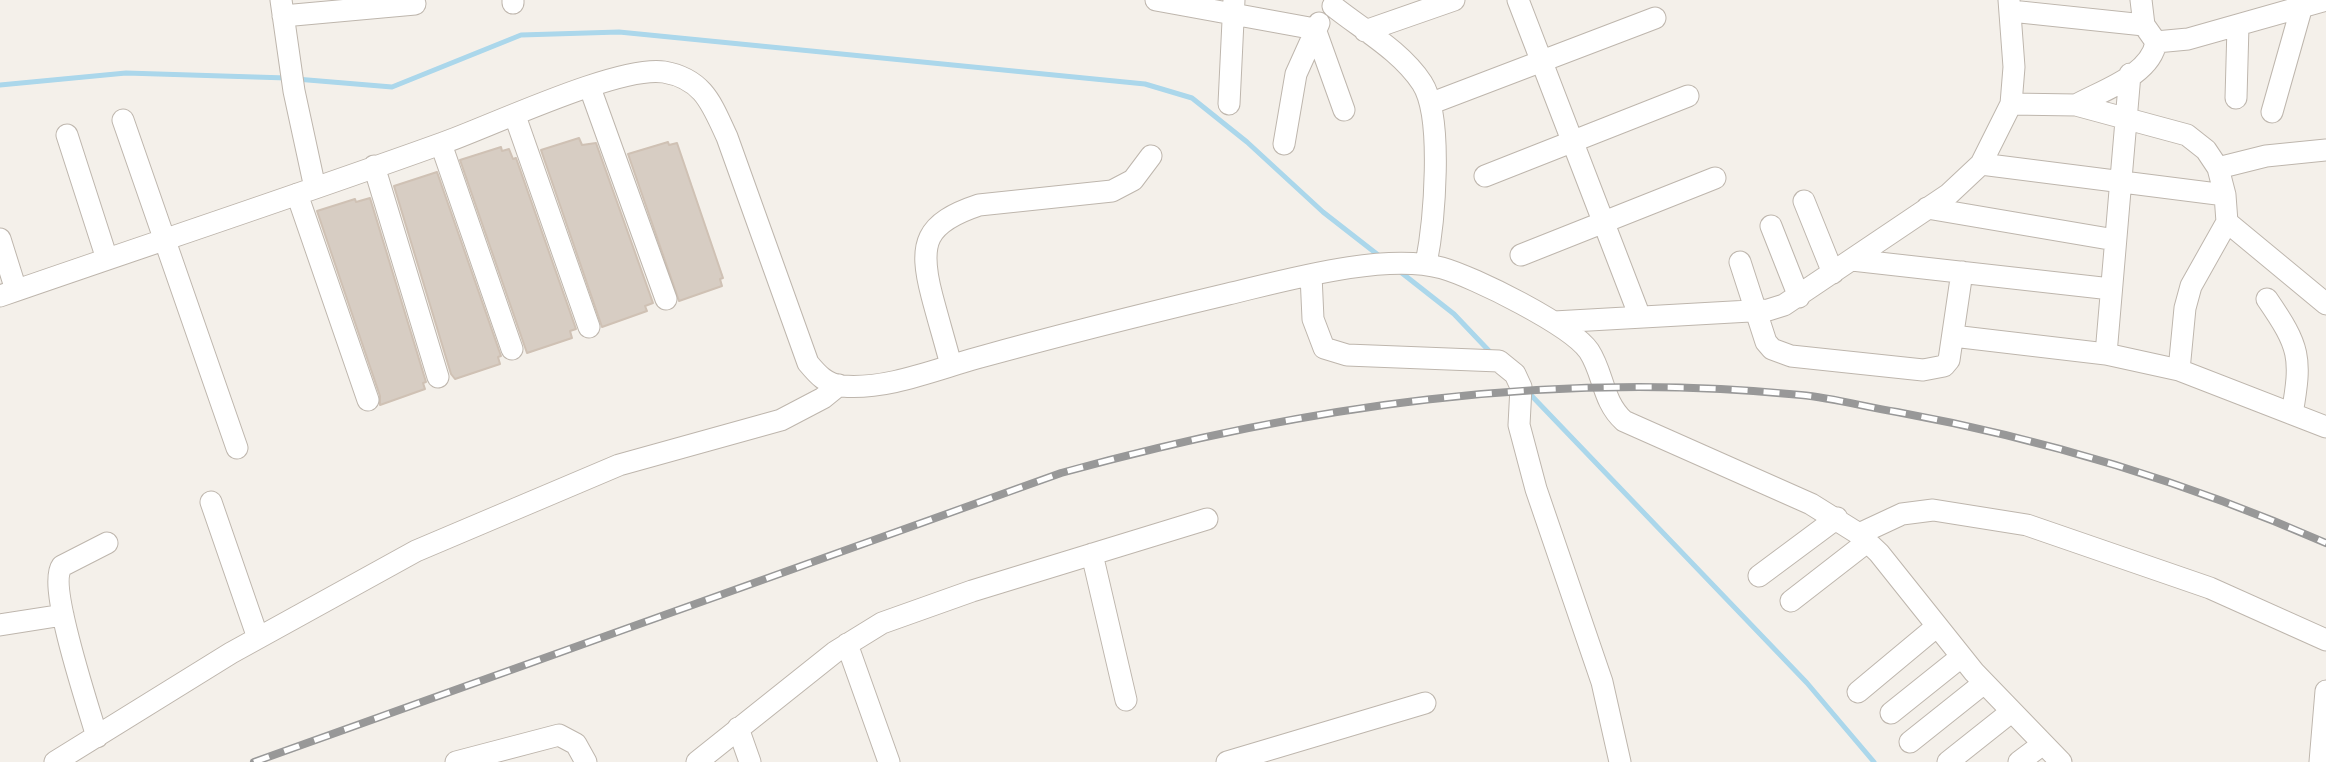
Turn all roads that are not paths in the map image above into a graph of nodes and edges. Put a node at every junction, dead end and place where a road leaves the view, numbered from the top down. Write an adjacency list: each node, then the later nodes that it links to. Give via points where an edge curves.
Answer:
1 (1156, 0): 11 (street)
2 (1454, 0): 16 (street)
3 (1518, 0): 18 (street)
4 (2141, 0): 17 (street)
5 (2326, 0): 9 (street)
6 (1335, 3): 15 (street); 16 (street)
7 (415, 4): 10 (street)
8 (2010, 6): 17 (street); 25 (street)
9 (2302, 6): 12 (street); 28 (street)
10 (282, 8): 44 (street)
11 (1234, 8): 15 (street); 24 (street)
12 (2266, 8): 14 (street)
13 (1655, 18): 18 (street)
14 (2238, 26): 17 (street, via 2188,39); 22 (street)
15 (1315, 29): 27 (street); 35 (street, via 1296,74)
16 (1365, 31): 23 (street, via 1407,64)
17 (2150, 33): 19 (street, via 2149,62)
18 (1542, 61): 23 (street); 33 (street)
19 (2130, 74): 26 (street); 30 (street)
20 (590, 88): 29 (street); 65 (street); 78 (street, via 642,73 664,72 703,89 727,137 808,363 821,378)
21 (1688, 96): 33 (street)
22 (2236, 98)
23 (1432, 103): 58 (street, via 1434,214)
24 (1228, 104)
25 (2011, 104): 26 (street); 38 (street)
26 (2076, 105): 30 (street)
27 (1344, 110)
28 (2272, 112)
29 (514, 116): 34 (street); 71 (street)
30 (2126, 119): 40 (street, via 2188,135 2206,150); 43 (street)
31 (123, 120): 51 (street)
32 (67, 135): 55 (street)
33 (1572, 142): 41 (street); 48 (street)
34 (441, 144): 39 (street); 73 (street)
35 (1283, 145)
36 (2326, 150): 40 (street, via 2266,156)
37 (1151, 156): 75 (street, via 1133,180 1112,191 979,205 935,228 925,246 924,266)
38 (1981, 164): 43 (street); 47 (street)
39 (374, 166): 44 (street); 77 (street)
40 (2217, 168): 45 (street)
41 (1485, 176)
42 (1715, 178): 48 (street)
43 (2120, 180): 45 (street); 53 (street)
44 (306, 191): 51 (street); 79 (street)
45 (2225, 194): 49 (street)
46 (1804, 201): 60 (street)
47 (1927, 208): 53 (street); 56 (street)
48 (1603, 222): 54 (street); 69 (street)
49 (2227, 222): 67 (street); 76 (street, via 2191,285)
50 (1771, 226): 64 (street)
51 (163, 239): 55 (street); 82 (street)
52 (0, 240): 63 (street)
53 (2115, 240): 62 (street)
54 (1521, 255)
55 (107, 259): 63 (street)
56 (1852, 260): 59 (street); 60 (street)
57 (1740, 262): 68 (street)
58 (1416, 263): 61 (street); 70 (street, via 1466,277)
59 (1962, 272): 62 (street); 72 (street)
60 (1833, 273): 64 (street)
61 (1311, 275): 75 (street); 116 (street, via 1313,319 1324,348 1347,355 1499,360 1515,374 1521,387 1519,425 1536,489 1602,682)
62 (2111, 289): 74 (street)
63 (8, 293)
64 (1799, 297): 68 (street)
65 (666, 299)
66 (2267, 299): 80 (street, via 2292,336 2297,357 2299,372)
67 (2326, 304)
68 (1756, 310): 69 (street); 72 (street, via 1772,349 1791,356 1932,369 1950,360)
69 (1640, 317): 70 (street)
70 (1554, 322): 84 (street, via 1588,351 1608,402 1624,421)
71 (589, 327)
72 (1953, 336): 74 (street)
73 (512, 349)
74 (2106, 354): 76 (street)
75 (951, 365): 78 (street, via 884,383)
76 (2179, 370): 80 (street)
77 (438, 377)
78 (839, 385): 94 (street, via 780,420 619,465 477,523)
79 (368, 400)
80 (2291, 414): 81 (street)
81 (2326, 427)
82 (237, 448)
83 (211, 502): 94 (street)
84 (1837, 518): 86 (street); 89 (street)
85 (1208, 519): 88 (street)
86 (1863, 538): 90 (street); 93 (street); 95 (street, via 1902,514 1933,510 2027,526 2210,588)
87 (107, 543): 91 (street, via 58,572)
88 (1092, 554): 96 (street, via 912,611); 101 (street)
89 (1759, 576)
90 (1791, 601)
91 (63, 615): 92 (street); 106 (street)
92 (0, 625)
93 (1936, 627): 97 (street); 100 (street)
94 (258, 638): 106 (street)
95 (2326, 640)
96 (847, 644): 105 (street); 114 (street)
97 (1961, 657): 98 (street); 104 (street)
98 (1984, 683): 103 (street); 107 (street)
99 (2326, 691): 120 (street)
100 (1858, 692)
101 (1126, 700)
102 (1425, 703): 115 (street)
103 (2011, 712): 108 (street); 117 (street)
104 (1891, 713)
105 (738, 728): 112 (street); 113 (street)
106 (97, 737): 109 (street)
107 (1910, 741)
108 (2043, 744): 118 (street); 119 (street)
109 (55, 762)
110 (456, 762): 111 (street, via 559,735 576,744)
111 (586, 762)
112 (697, 762)
113 (750, 762)
114 (889, 762)
115 (1227, 762)
116 (1620, 762)
117 (1948, 762)
118 (2019, 762)
119 (2061, 762)
120 (2320, 762)

